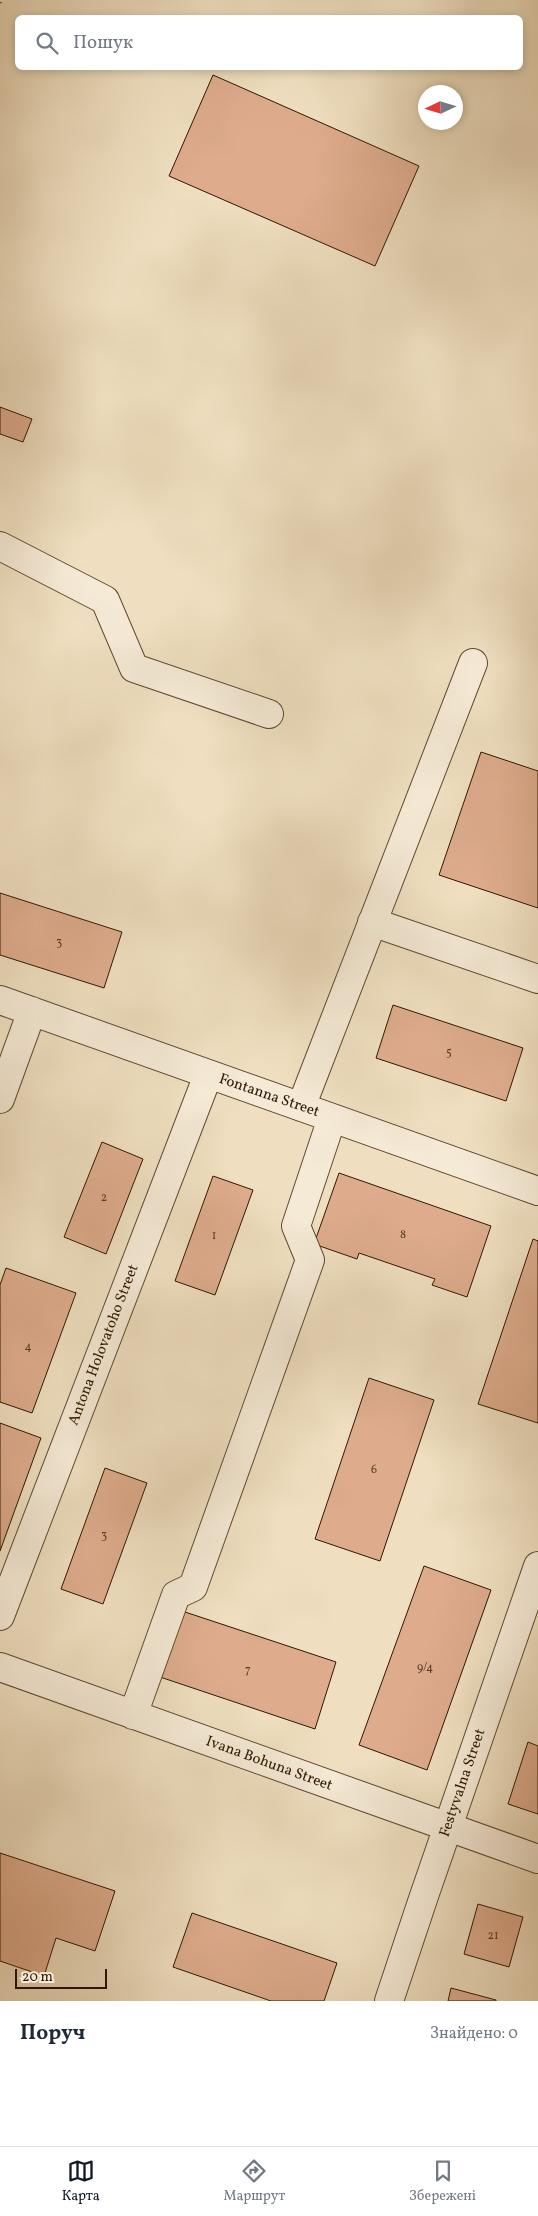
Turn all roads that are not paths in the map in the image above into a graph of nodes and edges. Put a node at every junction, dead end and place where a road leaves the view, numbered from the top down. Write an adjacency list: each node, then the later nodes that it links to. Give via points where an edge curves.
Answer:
1 (0, 546): 3 (street, via 106,600 134,668)
2 (473, 663): 4 (street)
3 (269, 714)
4 (372, 922): 5 (street); 10 (street)
5 (538, 979)
6 (0, 1000): 7 (street, Fontanna Street)
7 (32, 1011): 8 (street, Fontanna Street); 9 (street)
8 (208, 1075): 10 (street, Fontanna Street); 14 (street, Antona Holovatoho Street)
9 (0, 1099)
10 (301, 1107): 11 (street, Fontanna Street)
11 (332, 1118): 12 (street, Fontanna Street); 16 (street, via 296,1226 310,1260 192,1587 176,1595)
12 (538, 1191)
13 (538, 1566): 17 (street, Festyvalna Street)
14 (0, 1616)
15 (0, 1667): 16 (street, Ivana Bohuna Street)
16 (133, 1715): 17 (street, Ivana Bohuna Street)
17 (447, 1828): 18 (street, Ivana Bohuna Street); 19 (street, Festyvalna Street)
18 (538, 1859)
19 (389, 2001)

